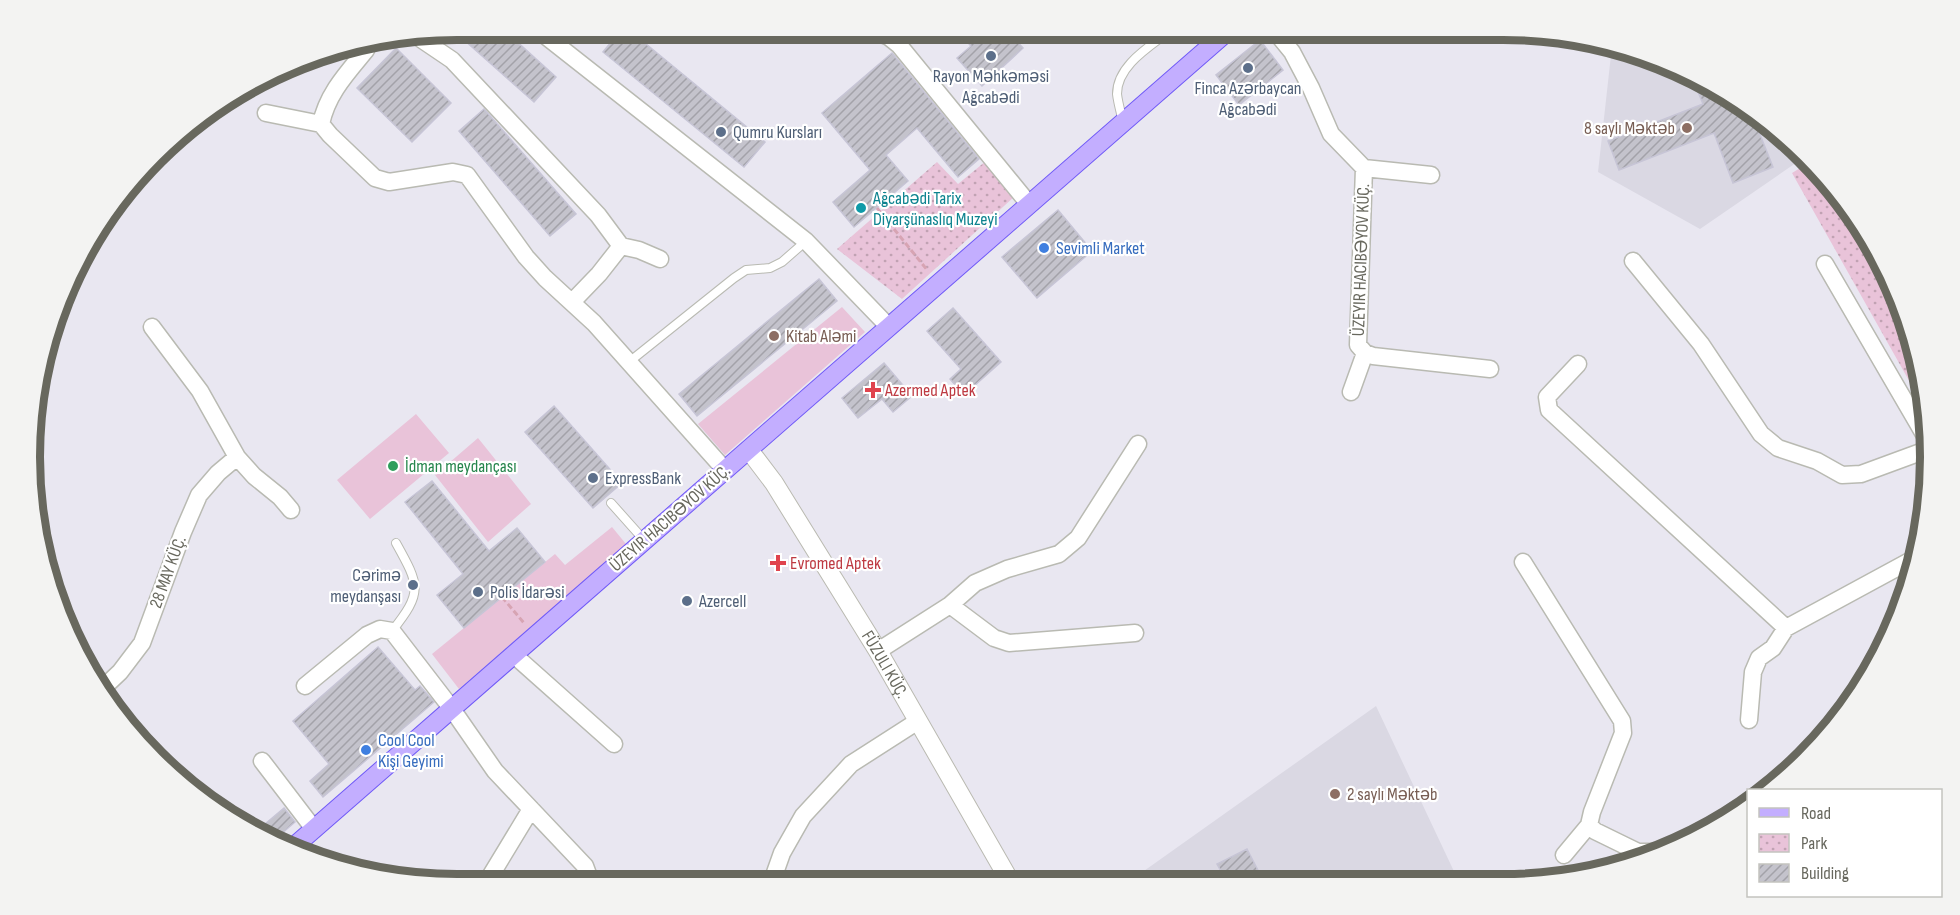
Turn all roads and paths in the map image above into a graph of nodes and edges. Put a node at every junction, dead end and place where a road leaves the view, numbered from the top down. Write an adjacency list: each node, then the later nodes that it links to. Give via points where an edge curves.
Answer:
1 (551, 40): 15 (street)
2 (893, 40): 13 (street)
3 (1159, 40): 9 (lane, via 1120,77 1117,93)
4 (1218, 40): 9 (main road)
5 (1282, 40): 11 (street, via 1311,88 1331,134)
6 (425, 42): 16 (street, via 452,60 598,215)
7 (364, 52): 10 (street, via 340,82 324,109)
8 (266, 113): 10 (street)
9 (1123, 123): 13 (main road)
10 (321, 124): 21 (street, via 375,178 389,182 453,172 467,175 526,257)
11 (1364, 168): 12 (street); 24 (street, via 1359,345)
12 (1431, 175)
13 (1029, 204): 20 (main road)
14 (877, 208): 20 (path)
15 (806, 241): 23 (street); 25 (lane, via 782,262 770,268 746,270 734,278)
16 (621, 246): 17 (street); 21 (street)
17 (660, 259)
18 (1633, 261): 32 (street, via 1701,344 1761,434 1778,448 1817,461 1842,475 1862,474)
19 (1825, 264): 29 (street)
20 (938, 284): 23 (main road)
21 (572, 303): 25 (street)
22 (152, 327): 33 (street, via 200,391)
23 (889, 327): 31 (main road)
24 (1365, 353): 27 (street); 28 (street)
25 (629, 362): 34 (street)
26 (1578, 364): 43 (street, via 1547,398 1549,410)
27 (1490, 369)
28 (1351, 392)
29 (1918, 424)
30 (1138, 444): 42 (street, via 1078,537 1059,554 975,583)
31 (749, 450): 34 (main road); 47 (street, FÜZULI KÜÇ., via 774,483)
32 (1920, 452)
33 (237, 457): 36 (street); 49 (street, 28 MAY KÜÇ., via 199,495 142,644)
34 (725, 470): 37 (main road)
35 (611, 503): 37 (lane)
36 (291, 510)
37 (644, 541): 46 (main road)
38 (396, 543): 44 (lane, via 412,571 415,597)
39 (1523, 562): 57 (street, via 1622,721 1623,733)
40 (1905, 563): 43 (street)
41 (502, 597): 46 (path)
42 (950, 605): 45 (street, via 994,638 1009,643); 47 (street)
43 (1785, 628): 52 (street, via 1773,648 1759,658 1753,672)
44 (392, 631): 50 (street, via 380,629 368,635); 51 (street)
45 (1135, 633)
46 (535, 636): 48 (main road)
47 (878, 651): 53 (street, FÜZULI KÜÇ.)
48 (514, 655): 51 (main road); 54 (street)
49 (108, 684)
50 (305, 686)
51 (452, 709): 56 (street, via 495,771); 58 (main road)
52 (1749, 720)
53 (918, 721): 64 (street, via 851,764 803,816); 65 (street, FÜZULI KÜÇ.)
54 (614, 744)
55 (262, 761): 58 (street)
56 (531, 809): 62 (street); 63 (street, via 585,866)
57 (1589, 825): 60 (street); 61 (street)
58 (314, 830): 59 (main road)
59 (298, 843)
60 (1638, 852)
61 (1564, 855)
62 (492, 874)
63 (588, 874)
64 (775, 874)
65 (1006, 874)

